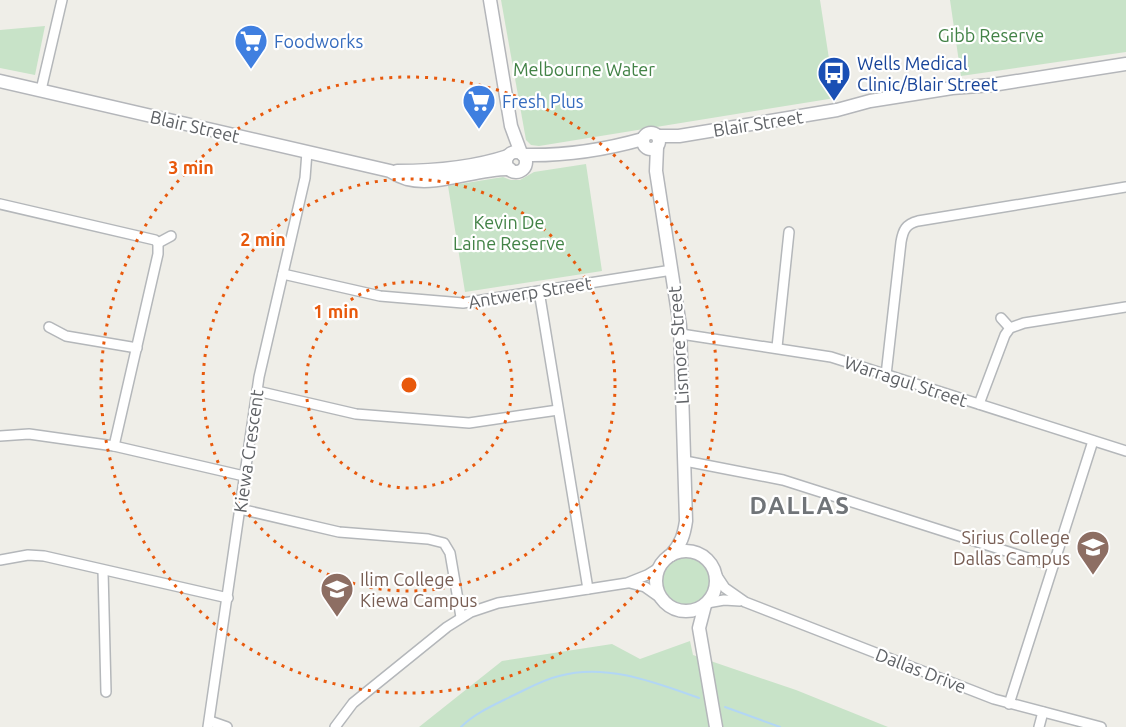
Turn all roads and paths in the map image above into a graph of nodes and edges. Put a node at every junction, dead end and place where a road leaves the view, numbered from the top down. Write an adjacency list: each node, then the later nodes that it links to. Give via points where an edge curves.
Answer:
1 (62, 0): 5 (street)
2 (490, 0): 8 (street)
3 (1126, 64): 6 (street, Blair Street, via 992,85 962,94 679,136)
4 (0, 81): 5 (street, Blair Street)
5 (41, 90): 7 (street, Blair Street)
6 (651, 144): 8 (street, Blair Street); 16 (street, Lismore Street)
7 (311, 153): 8 (street, Blair Street, via 390,171 431,171); 17 (street, Kiewa Crescent)
8 (516, 159)
9 (1126, 187): 12 (street, via 918,220)
10 (0, 204): 15 (street)
11 (894, 224): 12 (street)
12 (904, 229): 26 (street)
13 (789, 232): 24 (street)
14 (171, 236): 15 (street)
15 (158, 243): 25 (street)
16 (672, 270): 18 (street, Antwerp Street); 23 (street, Lismore Street)
17 (283, 274): 18 (street, Antwerp Street, via 366,294 463,303); 27 (street, Kiewa Crescent)
18 (539, 291): 29 (street)
19 (1126, 307): 22 (street)
20 (1001, 318): 22 (street)
21 (49, 327): 25 (street, via 66,336)
22 (1010, 328): 28 (street, via 1001,342)
23 (681, 334): 24 (street, Warragul Street); 34 (street, Lismore Street)
24 (777, 347): 26 (street, Warragul Street, via 831,357)
25 (137, 348): 32 (street)
26 (886, 375): 28 (street, Warragul Street)
27 (257, 391): 29 (street, via 356,414 469,423); 35 (street, Kiewa Crescent)
28 (979, 404): 31 (street, Warragul Street)
29 (558, 410): 46 (street)
30 (0, 436): 32 (street, via 29,434)
31 (1093, 441): 33 (street, Warragul Street); 41 (street)
32 (114, 446): 35 (street)
33 (1126, 451)
34 (685, 461): 37 (street, Lismore Street); 41 (street, via 783,480)
35 (244, 476): 36 (street, Kiewa Crescent)
36 (240, 508): 47 (street, Kiewa Crescent); 52 (street, via 339,532 444,543 450,553)
37 (686, 521): 38 (street, Lismore Street, via 684,536); 39 (street, Lismore Street)
38 (671, 555): 39 (street, via 687,551); 42 (street)
39 (700, 555): 44 (street)
40 (0, 560): 43 (street, via 35,555)
41 (1053, 566): 55 (street)
42 (660, 567): 45 (street); 48 (street, via 656,579)
43 (103, 570): 47 (street); 54 (street)
44 (715, 573): 49 (street, Dallas Drive, via 725,588); 50 (street, via 715,592)
45 (627, 583): 46 (street); 48 (street, via 645,587)
46 (588, 589): 52 (street, via 488,605)
47 (228, 598): 57 (street, Kiewa Crescent)
48 (662, 599): 51 (street)
49 (745, 602): 50 (street, Dallas Drive, via 724,600); 55 (street, Dallas Drive)
50 (706, 604): 51 (street, via 692,611); 53 (street, via 699,628)
51 (678, 610): 53 (street, via 691,623)
52 (461, 617): 59 (street, via 353,703)
53 (702, 652): 60 (street)
54 (106, 692)
55 (1010, 704): 56 (street, Dallas Drive)
56 (1042, 712): 61 (street); 62 (street, Dallas Drive)
57 (209, 724): 58 (street)
58 (227, 727)
59 (335, 727)
60 (716, 727)
61 (1039, 727)
62 (1101, 727)

